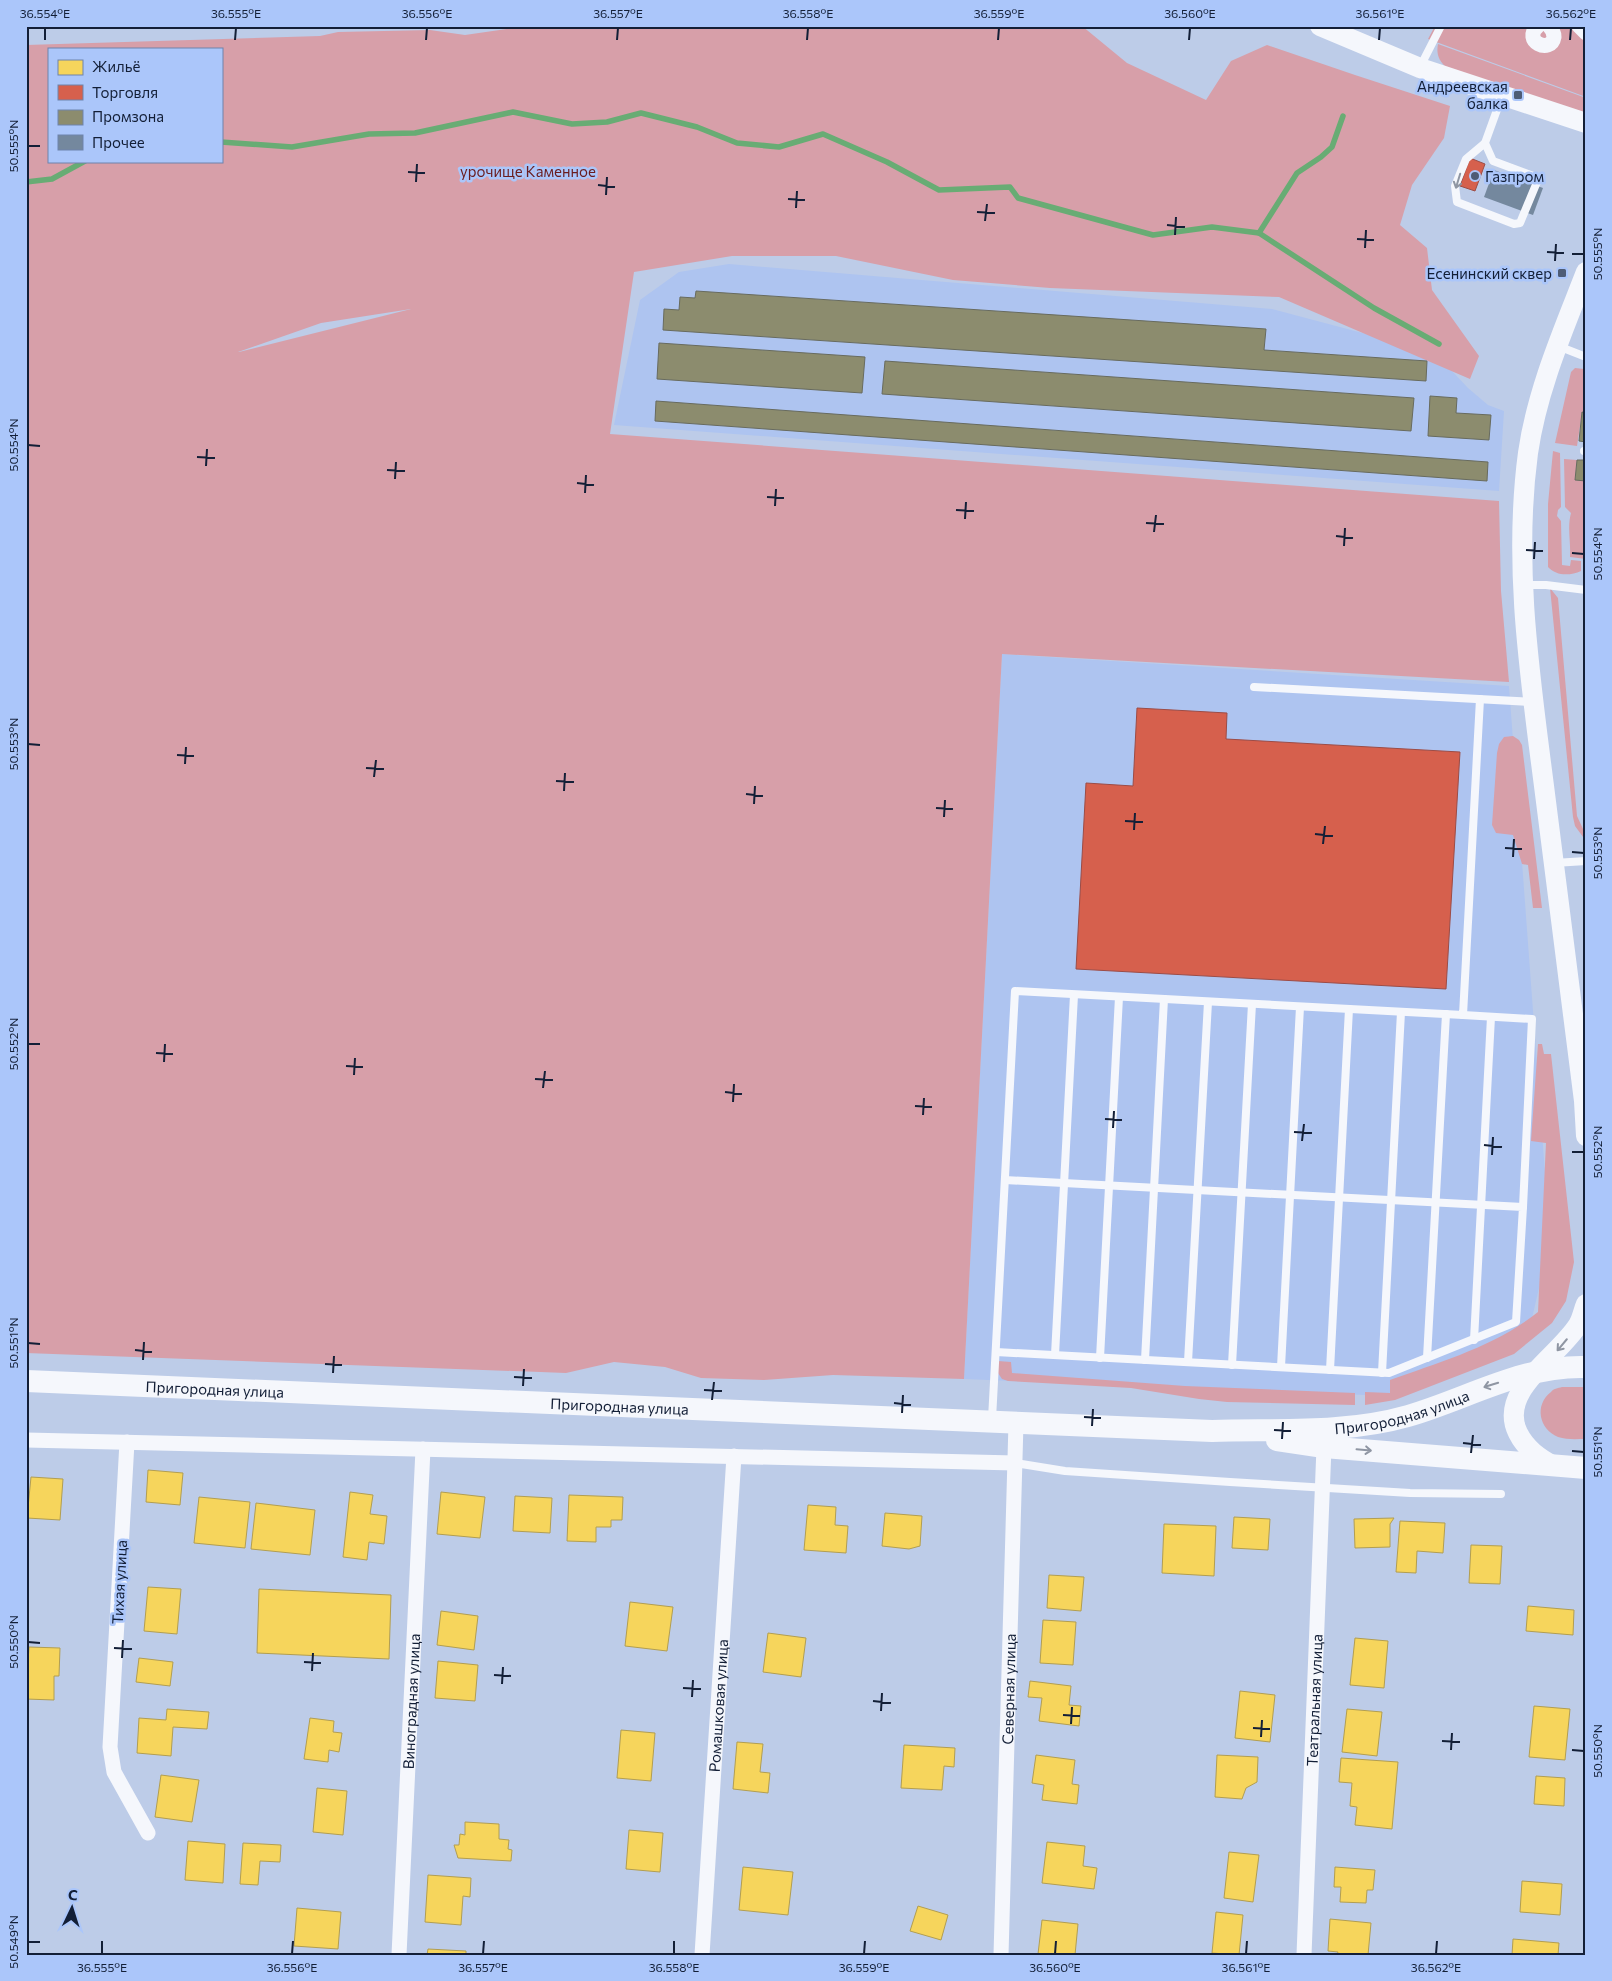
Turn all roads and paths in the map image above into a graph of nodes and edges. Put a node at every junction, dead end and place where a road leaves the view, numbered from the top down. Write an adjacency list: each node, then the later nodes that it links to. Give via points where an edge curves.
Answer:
1 (1320, 26): 7 (street)
2 (1441, 26): 7 (lane)
3 (1538, 26): 4 (street, via 1533,38 1543,46 1554,38)
4 (1549, 26)
5 (1578, 26): 6 (street)
6 (1586, 33)
7 (1420, 68): 8 (street)
8 (1502, 95): 9 (street); 10 (lane)
9 (1586, 123)
10 (1485, 143): 10 (lane, one-way to 10, via 1466,159 1454,186 1457,202 1514,224 1520,223 1537,182 1536,176 1493,161)
11 (1586, 272): 12 (street)
12 (1558, 346): 13 (lane); 14 (street, via 1539,399 1528,454 1521,541)
13 (1586, 357)
14 (1522, 585): 15 (lane); 18 (street)
15 (1586, 590)
16 (1254, 687): 17 (lane)
17 (1480, 699): 18 (lane); 30 (lane)
18 (1533, 702): 20 (street)
19 (1586, 861): 20 (lane)
20 (1554, 863): 32 (street)
21 (1074, 995): 22 (lane); 34 (lane, via 1015,991); 35 (lane)
22 (1119, 997): 23 (lane); 36 (lane)
23 (1164, 1000): 24 (lane); 37 (lane)
24 (1208, 1002): 25 (lane); 38 (lane)
25 (1252, 1004): 26 (lane); 39 (lane)
26 (1300, 1006): 27 (lane); 40 (lane)
27 (1349, 1009): 28 (lane); 41 (lane)
28 (1401, 1012): 29 (lane); 42 (lane)
29 (1446, 1014): 30 (lane); 43 (lane)
30 (1463, 1015): 31 (lane)
31 (1491, 1017): 44 (lane); 45 (lane, via 1532,1019)
32 (1585, 1105): 33 (street)
33 (1586, 1136)
34 (1005, 1180): 35 (lane); 48 (lane)
35 (1064, 1183): 36 (lane); 49 (lane)
36 (1109, 1186): 37 (lane); 50 (lane)
37 (1154, 1188): 38 (lane); 52 (lane)
38 (1198, 1190): 39 (lane); 53 (lane)
39 (1242, 1192): 40 (lane); 54 (lane)
40 (1290, 1195): 41 (lane); 55 (lane)
41 (1339, 1198): 42 (lane); 57 (lane)
42 (1391, 1201): 43 (lane); 59 (lane)
43 (1436, 1203): 44 (lane); 51 (lane)
44 (1481, 1205): 45 (lane); 47 (lane)
45 (1522, 1207): 47 (lane, via 1516,1322)
46 (1586, 1304): 58 (street, one-way to 58, via 1579,1324)
47 (1474, 1340): 51 (lane)
48 (996, 1352): 49 (lane); 61 (lane)
49 (1055, 1356): 50 (lane)
50 (1100, 1358): 52 (lane)
51 (1427, 1358): 59 (lane)
52 (1145, 1360): 53 (lane)
53 (1188, 1362): 54 (lane)
54 (1232, 1365): 55 (lane)
55 (1281, 1367): 57 (lane)
56 (1586, 1367): 58 (main road, Пригородная улица)
57 (1330, 1370): 59 (lane)
58 (1538, 1371): 63 (main road, Пригородная улица, one-way to 63, via 1408,1416 1355,1427); 70 (street, via 1523,1387 1514,1405 1513,1423 1536,1456)
59 (1382, 1373)
60 (26, 1381): 61 (main road, Пригородная улица)
61 (992, 1422): 62 (main road, Пригородная улица)
62 (1016, 1423): 63 (main road, Пригородная улица); 69 (street, Северная улица)
63 (1212, 1431): 66 (main road, Пригородная улица)
64 (26, 1440): 65 (street)
65 (127, 1442): 67 (street); 74 (street, Тихая улица, via 110,1747 114,1772)
66 (1324, 1447): 70 (main road, Пригородная улица, one-way to 70); 72 (street, Театральная улица)
67 (423, 1449): 68 (street); 75 (street, Виноградная улица)
68 (734, 1456): 69 (street); 76 (street, Ромашковая улица)
69 (1015, 1462): 72 (lane, via 1075,1471); 77 (street, Северная улица)
70 (1554, 1466): 71 (main road, Пригородная улица)
71 (1586, 1468)
72 (1323, 1486): 73 (lane, via 1410,1493); 78 (street, Театральная улица)
73 (1501, 1494)
74 (148, 1833)
75 (399, 1955)
76 (702, 1955)
77 (1001, 1955)
78 (1304, 1955)

